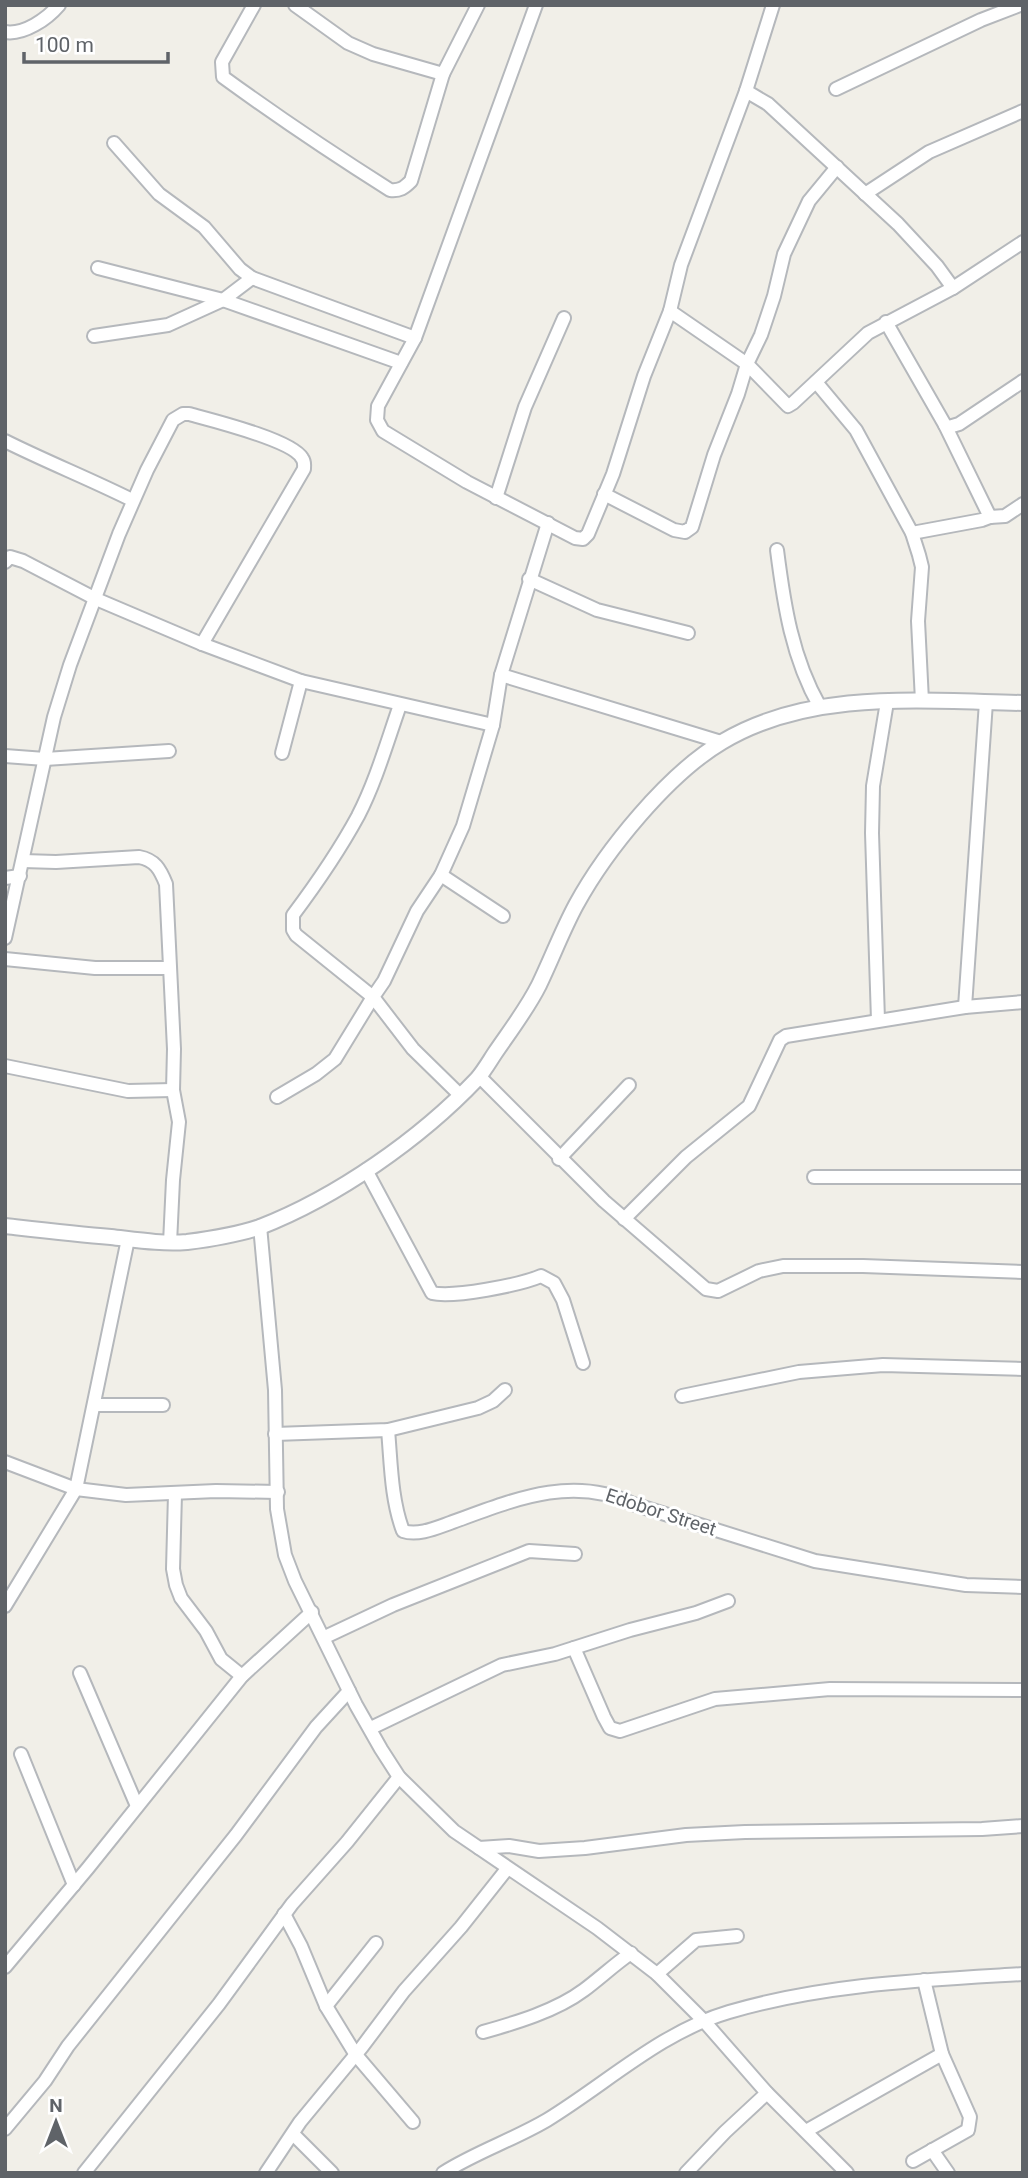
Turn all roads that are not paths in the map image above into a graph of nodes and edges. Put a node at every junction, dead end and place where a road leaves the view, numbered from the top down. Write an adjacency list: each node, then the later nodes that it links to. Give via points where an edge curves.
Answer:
1 (59, 5): 8 (street, via 39,22 19,32)
2 (254, 5): 9 (street, via 222,62 223,77 390,190 397,191 411,181)
3 (295, 5): 9 (street, via 348,43)
4 (478, 5): 9 (street)
5 (536, 5): 25 (street)
6 (773, 5): 11 (street)
7 (1020, 5): 10 (street)
8 (5, 32)
9 (443, 74)
10 (836, 89)
11 (746, 91): 14 (street, via 768,104); 21 (street, via 681,265)
12 (1023, 111): 15 (street, via 929,152)
13 (114, 143): 18 (street, via 159,194 213,234)
14 (837, 167): 15 (street); 27 (street, via 809,201 784,254 761,335)
15 (865, 194): 19 (street, via 917,244)
16 (1023, 242): 19 (street)
17 (98, 268): 20 (street)
18 (252, 278): 20 (street); 25 (street)
19 (953, 288): 23 (street)
20 (223, 300): 24 (street, via 168,325); 26 (street)
21 (670, 311): 27 (street); 32 (street)
22 (564, 318): 33 (street, via 525,407)
23 (886, 321): 29 (street); 30 (street)
24 (94, 336)
25 (415, 338): 26 (street)
26 (401, 363): 33 (street, via 378,406 377,420 383,431)
27 (747, 363): 29 (street, via 788,406); 32 (street, via 692,527 685,532 674,530)
28 (1023, 381): 30 (street, via 959,424)
29 (816, 382): 38 (street, via 856,430)
30 (945, 425): 36 (street)
31 (5, 441): 34 (street)
32 (604, 494): 37 (street, via 583,539)
33 (496, 498): 37 (street)
34 (132, 500): 42 (street); 44 (street, via 173,420 183,414 258,434 302,458 304,469)
35 (1023, 504): 36 (street, via 1005,516)
36 (990, 517): 38 (street)
37 (548, 523): 41 (street)
38 (912, 533): 47 (street, via 922,567 918,621)
39 (777, 550): 52 (street, via 791,635 806,682)
40 (7, 557): 42 (street, via 35,566)
41 (528, 579): 43 (street, via 597,610); 45 (street)
42 (96, 599): 44 (street); 58 (street, via 70,665)
43 (688, 633)
44 (202, 644): 46 (street)
45 (500, 675): 53 (street); 54 (street)
46 (301, 681): 51 (street); 56 (street)
47 (922, 701): 48 (street); 49 (street)
48 (887, 702): 52 (street); 70 (street, via 873,786)
49 (986, 702): 50 (street); 69 (street)
50 (1023, 703)
51 (400, 705): 53 (street); 67 (street, via 359,814 292,923 296,935)
52 (820, 707): 54 (street, via 760,724)
53 (493, 725): 61 (street, via 463,827)
54 (721, 742): 72 (street, via 667,788 612,849 576,906 537,988)
55 (169, 751): 58 (street)
56 (282, 753)
57 (5, 756): 58 (street)
58 (45, 759): 59 (street)
59 (23, 861): 60 (street); 66 (street, via 139,857 156,864 166,884)
60 (20, 876): 62 (street); 64 (street)
61 (441, 876): 63 (street); 67 (street, via 417,911)
62 (5, 878)
63 (503, 916)
64 (5, 938)
65 (5, 959): 66 (street, via 95,968)
66 (169, 968): 74 (street)
67 (373, 997): 75 (street, via 413,1049); 76 (street, via 335,1059)
68 (1023, 1002): 69 (street)
69 (965, 1007): 70 (street)
70 (878, 1020): 81 (street, via 795,1033 780,1040 749,1106 686,1157)
71 (5, 1066): 74 (street, via 128,1091)
72 (479, 1076): 75 (street); 77 (street)
73 (629, 1085): 77 (street)
74 (173, 1090): 85 (street, via 179,1122)
75 (460, 1095): 78 (street)
76 (277, 1097)
77 (559, 1158): 81 (street)
78 (366, 1170): 83 (street); 87 (street, via 432,1293 458,1295 541,1276 554,1283 563,1300)
79 (814, 1177): 80 (street)
80 (1023, 1177)
81 (624, 1219): 86 (street, via 697,1283 714,1291 783,1266)
82 (5, 1226): 84 (street)
83 (260, 1226): 85 (street, via 233,1235); 94 (street)
84 (128, 1239): 85 (street); 91 (street)
85 (170, 1243)
86 (1023, 1272)
87 (583, 1363)
88 (1023, 1369): 90 (street, via 883,1365 799,1373)
89 (505, 1390): 93 (street, via 478,1408)
90 (682, 1396)
91 (95, 1405): 92 (street); 96 (street)
92 (163, 1405)
93 (388, 1430): 94 (street); 100 (street, Edobor Street, via 400,1522 403,1531 411,1534 521,1498 587,1490 612,1494 815,1561 966,1585)
94 (275, 1434): 97 (street)
95 (5, 1462): 96 (street)
96 (76, 1489): 98 (street); 102 (street)
97 (278, 1492): 98 (street); 103 (street, via 285,1555)
98 (175, 1494): 107 (street, via 176,1585 221,1659)
99 (575, 1554): 104 (street, via 529,1551)
100 (1023, 1587)
101 (728, 1601): 105 (street)
102 (5, 1606)
103 (312, 1612): 104 (street); 107 (street)
104 (324, 1637): 108 (street)
105 (574, 1648): 109 (street, via 610,1728 620,1731 715,1699 831,1689); 110 (street, via 502,1665)
106 (80, 1673): 113 (street)
107 (242, 1676): 113 (street)
108 (349, 1690): 110 (street); 133 (street)
109 (1023, 1690)
110 (371, 1728): 112 (street)
111 (21, 1754): 117 (street)
112 (399, 1777): 115 (street, via 454,1831); 118 (street)
113 (137, 1806): 117 (street)
114 (1023, 1826): 115 (street, via 686,1835 539,1851)
115 (479, 1848): 116 (street)
116 (507, 1869): 121 (street); 130 (street)
117 (74, 1885): 122 (street)
118 (284, 1914): 126 (street); 138 (street)
119 (737, 1936): 124 (street, via 696,1940)
120 (376, 1943): 126 (street)
121 (631, 1952): 124 (street); 128 (street, via 583,1991 521,2021)
122 (5, 1967)
123 (1023, 1973): 125 (street)
124 (657, 1974): 127 (street)
125 (924, 1980): 127 (street, via 842,1988); 129 (street)
126 (326, 2006): 130 (street)
127 (704, 2021): 131 (street); 143 (street, via 659,2045 546,2121)
128 (482, 2032)
129 (942, 2054): 134 (street); 136 (street, via 970,2123 968,2130)
130 (356, 2055): 132 (street); 135 (street)
131 (767, 2093): 134 (street); 144 (street)
132 (412, 2122)
133 (5, 2129)
134 (806, 2131): 139 (street)
135 (293, 2134): 141 (street); 142 (street)
136 (932, 2150): 137 (street); 146 (street)
137 (913, 2161)
138 (96, 2167): 140 (street)
139 (843, 2169): 145 (street)
140 (84, 2173)
141 (266, 2173)
142 (332, 2173)
143 (443, 2173)
144 (686, 2173)
145 (829, 2173)
146 (948, 2173)

